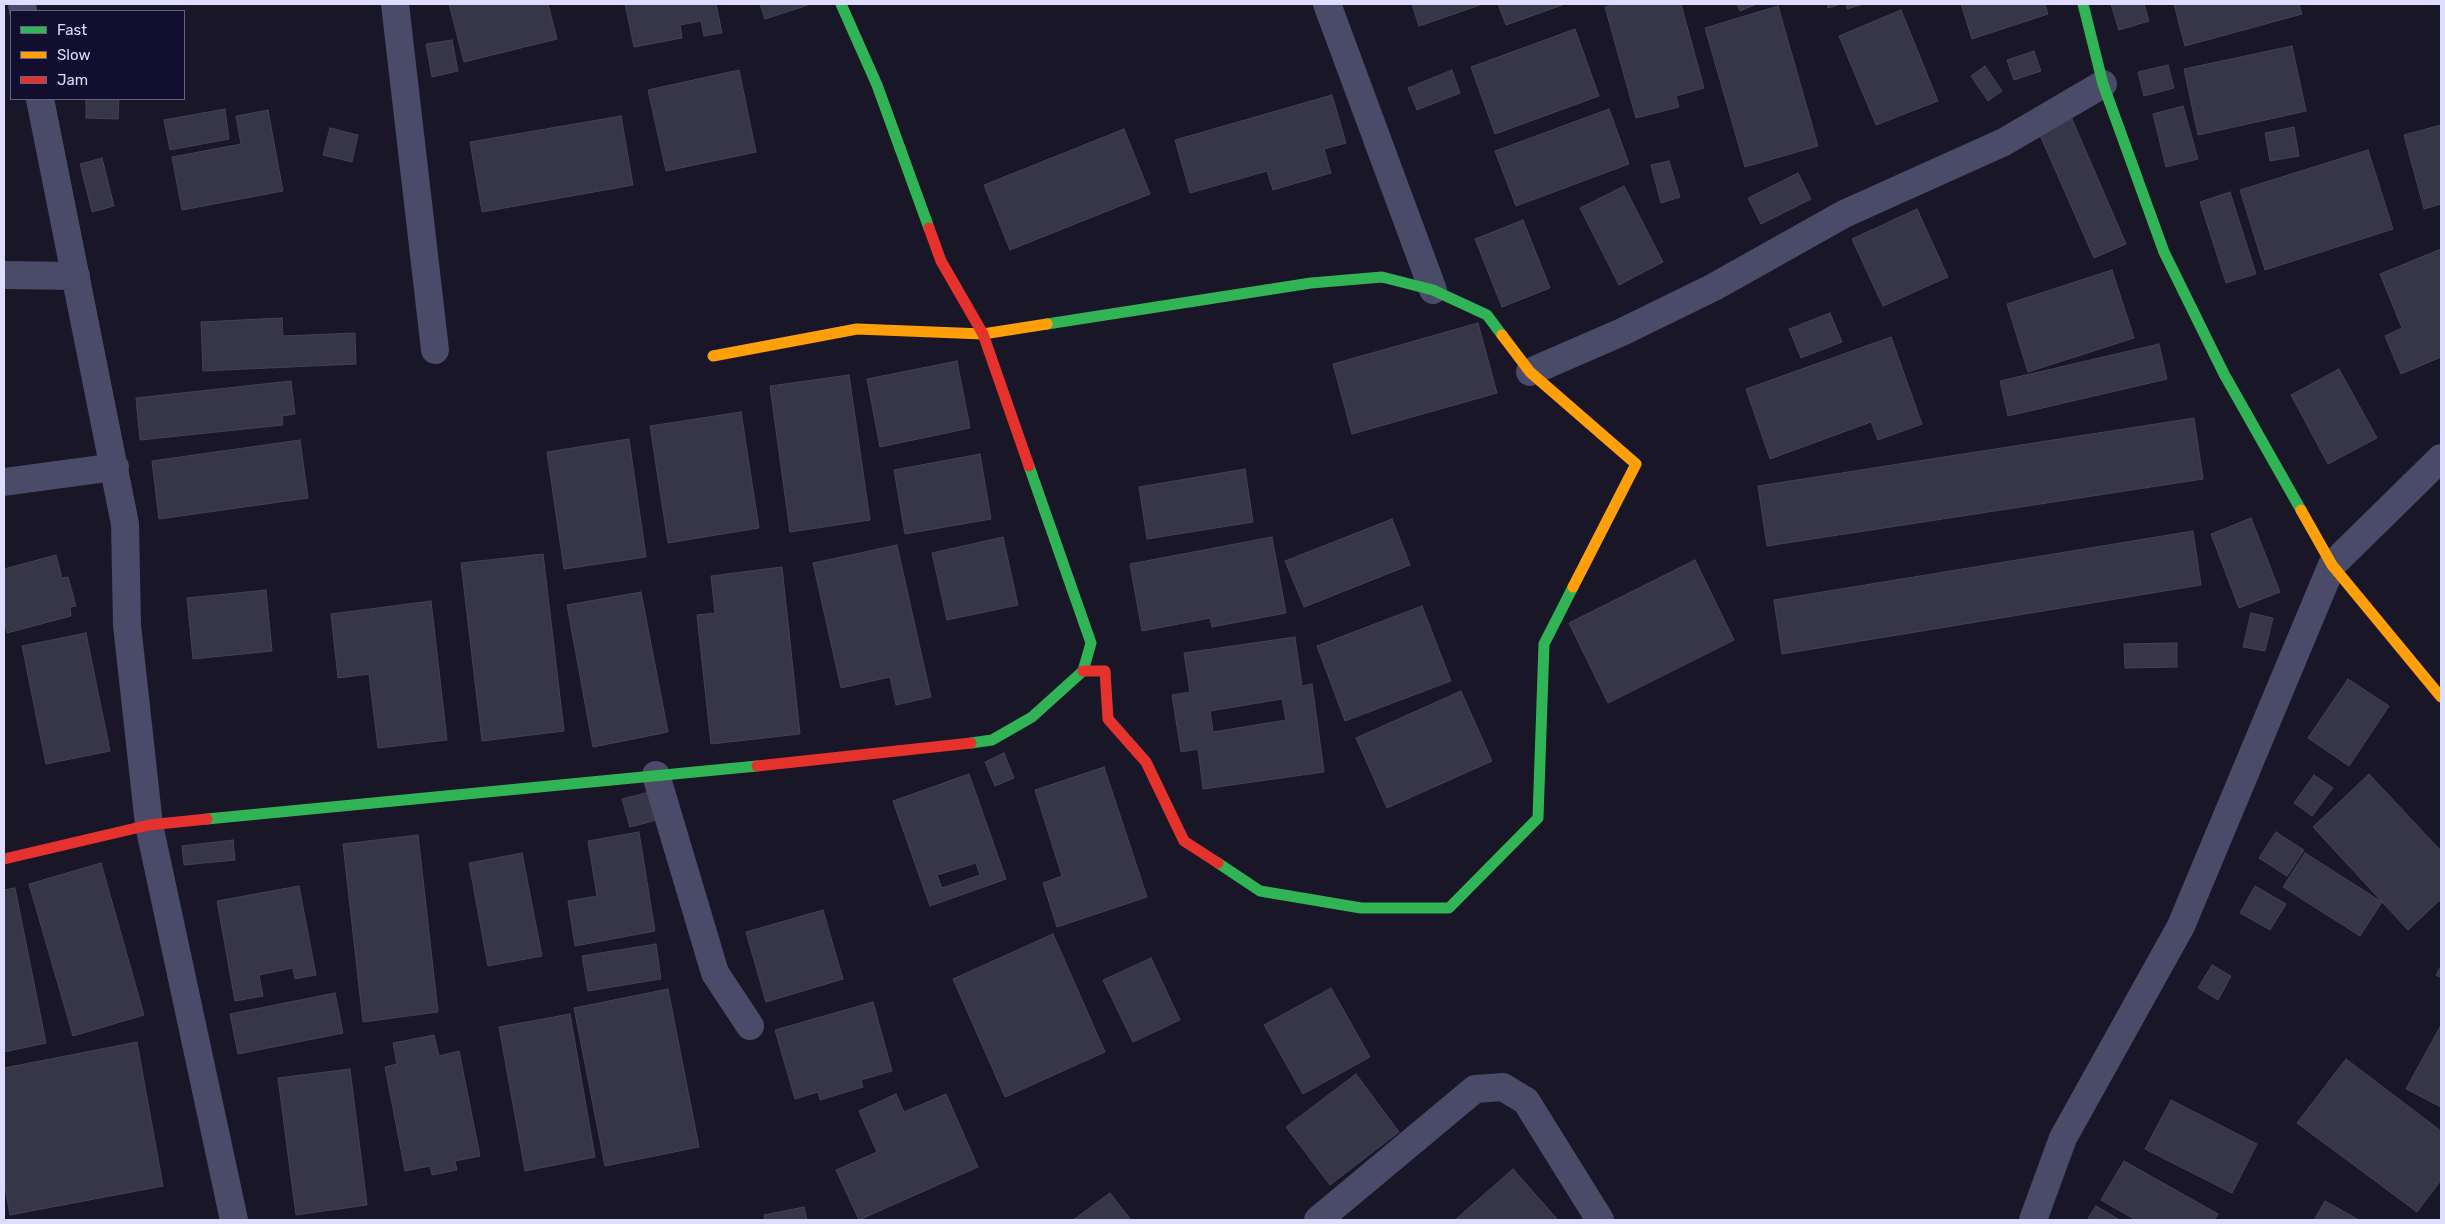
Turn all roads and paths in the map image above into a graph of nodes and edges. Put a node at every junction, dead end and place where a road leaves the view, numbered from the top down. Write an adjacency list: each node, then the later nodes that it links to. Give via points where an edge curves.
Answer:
1 (395, 4): 11 (street)
2 (841, 4): 10 (street, via 876,85 941,261)
3 (1327, 4): 9 (street)
4 (2083, 4): 5 (street)
5 (2103, 84): 13 (street, via 2004,142 1844,214 1714,287); 17 (street, via 2164,252 2224,374)
6 (40, 100): 8 (street)
7 (4, 275): 8 (street)
8 (76, 276): 15 (street)
9 (1434, 290): 10 (street, via 1382,276 1311,283); 13 (street, via 1488,315)
10 (983, 334): 12 (street, via 857,330); 18 (street, via 1091,643)
11 (435, 350)
12 (712, 356)
13 (1530, 372): 18 (street, via 1636,464 1544,644 1538,818 1449,908 1362,908 1260,891 1184,841 1146,762 1108,720 1105,670)
14 (2441, 458): 17 (street)
15 (115, 467): 16 (street); 21 (street, via 125,524 127,625)
16 (4, 482)
17 (2332, 565): 19 (street); 27 (street, via 2181,926 2063,1138)
18 (1083, 671): 20 (street, via 1032,717 992,740)
19 (2441, 697)
20 (656, 775): 21 (street); 23 (street, via 715,973)
21 (148, 825): 22 (street); 24 (street)
22 (4, 860)
23 (750, 1026)
24 (234, 1220)
25 (1318, 1220): 26 (street, via 1475,1089 1503,1087 1526,1101)
26 (1600, 1220)
27 (2033, 1220)

